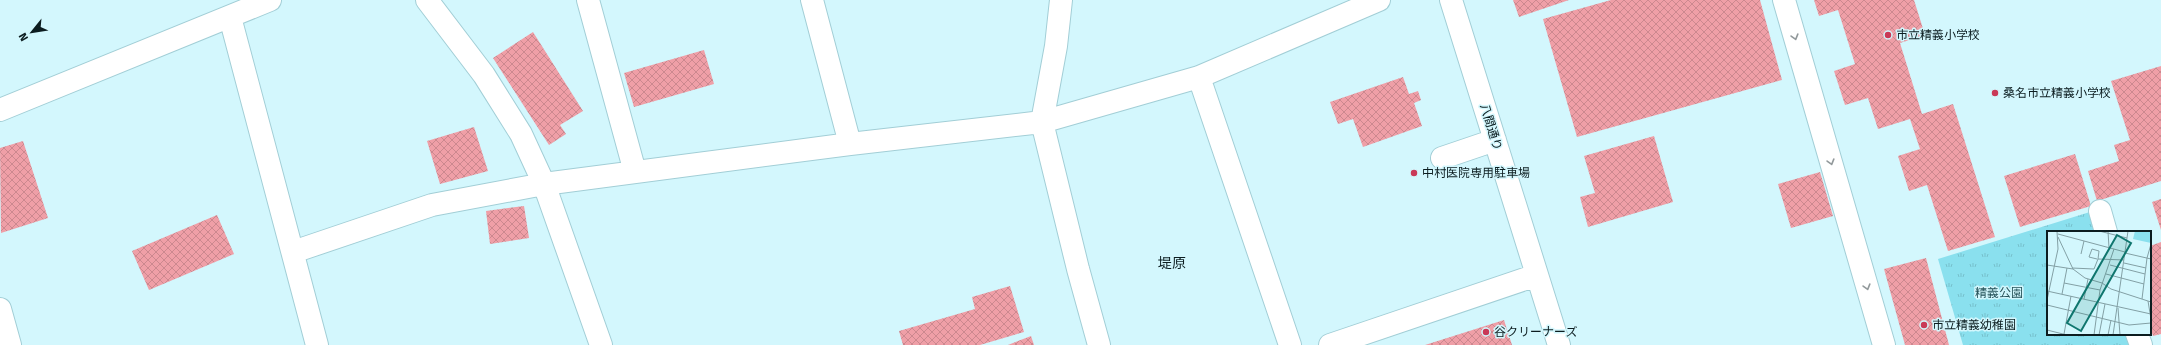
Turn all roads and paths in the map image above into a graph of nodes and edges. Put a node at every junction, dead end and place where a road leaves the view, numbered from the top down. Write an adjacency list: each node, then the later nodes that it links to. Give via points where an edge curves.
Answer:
1 (270, 0): 9 (street)
2 (427, 0): 17 (street, via 484,75 517,127)
3 (588, 0): 16 (street)
4 (812, 0): 14 (street)
5 (1061, 0): 12 (street, via 1056,46)
6 (1379, 0): 10 (street)
7 (1452, 0): 13 (street, 八間通り)
8 (1784, 0): 31 (street, one-way to 31)
9 (235, 10): 11 (street); 20 (street)
10 (1198, 77): 12 (street); 28 (street)
11 (0, 110)
12 (1042, 122): 14 (street); 27 (street)
13 (1495, 140): 15 (street); 21 (street, 八間通り)
14 (850, 144): 16 (street)
15 (1442, 158)
16 (635, 172): 17 (street)
17 (544, 184): 20 (street, via 432,205); 26 (street)
18 (2100, 211): 19 (street)
19 (2106, 231)
20 (294, 252): 25 (street)
21 (1537, 275): 29 (street); 30 (street, 八間通り)
22 (0, 310): 24 (street)
23 (2137, 335): 32 (street)
24 (10, 345)
25 (318, 345)
26 (601, 345)
27 (1099, 345)
28 (1290, 345)
29 (1330, 345)
30 (1559, 345)
31 (1884, 345)
32 (2141, 345)

